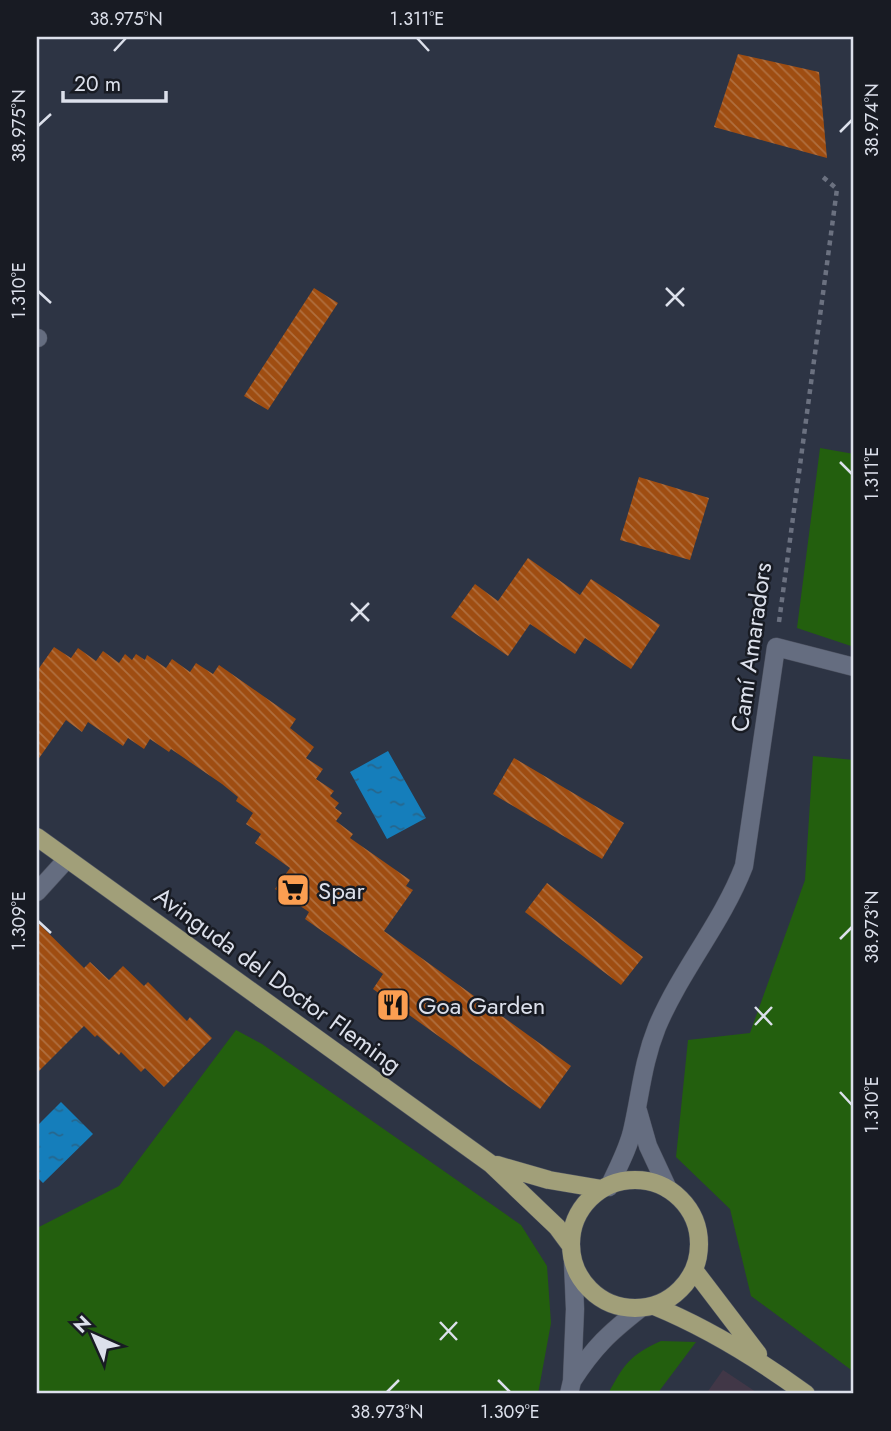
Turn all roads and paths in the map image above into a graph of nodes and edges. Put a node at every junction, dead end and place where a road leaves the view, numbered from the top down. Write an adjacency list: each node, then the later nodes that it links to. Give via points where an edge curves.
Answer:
1 (822, 177): 2 (path, Camí Amaradors, via 837,189)
2 (776, 647): 3 (street); 7 (street, Camí Amaradors, via 744,866 657,1027 644,1063)
3 (854, 667)
4 (37, 837): 5 (main road, Avinguda del Doctor Fleming)
5 (67, 859): 6 (street); 8 (main road, Avinguda del Doctor Fleming)
6 (37, 891)
7 (637, 1108): 9 (street, Camí Amaradors, via 628,1146); 10 (street, Camí Amaradors)
8 (491, 1164): 9 (main road, Avinguda del Doctor Fleming, via 549,1180); 11 (main road, Avinguda del Doctor Fleming, via 542,1212)
9 (606, 1188): 10 (main road, Avinguda del Doctor Fleming, via 637,1180); 11 (main road, via 579,1213)
10 (668, 1189): 12 (main road, via 682,1200 699,1233)
11 (572, 1254): 13 (main road, Avinguda del Doctor Fleming, via 583,1281 599,1297 619,1306); 15 (street, via 575,1309)
12 (694, 1270): 13 (main road, via 678,1292); 14 (main road, Avinguda del Doctor Fleming)
13 (647, 1307): 14 (main road, Avinguda del Doctor Fleming, via 702,1327); 15 (street, via 589,1353)
14 (766, 1365): 16 (main road, Avinguda del Doctor Fleming)
15 (570, 1388)
16 (806, 1394)

